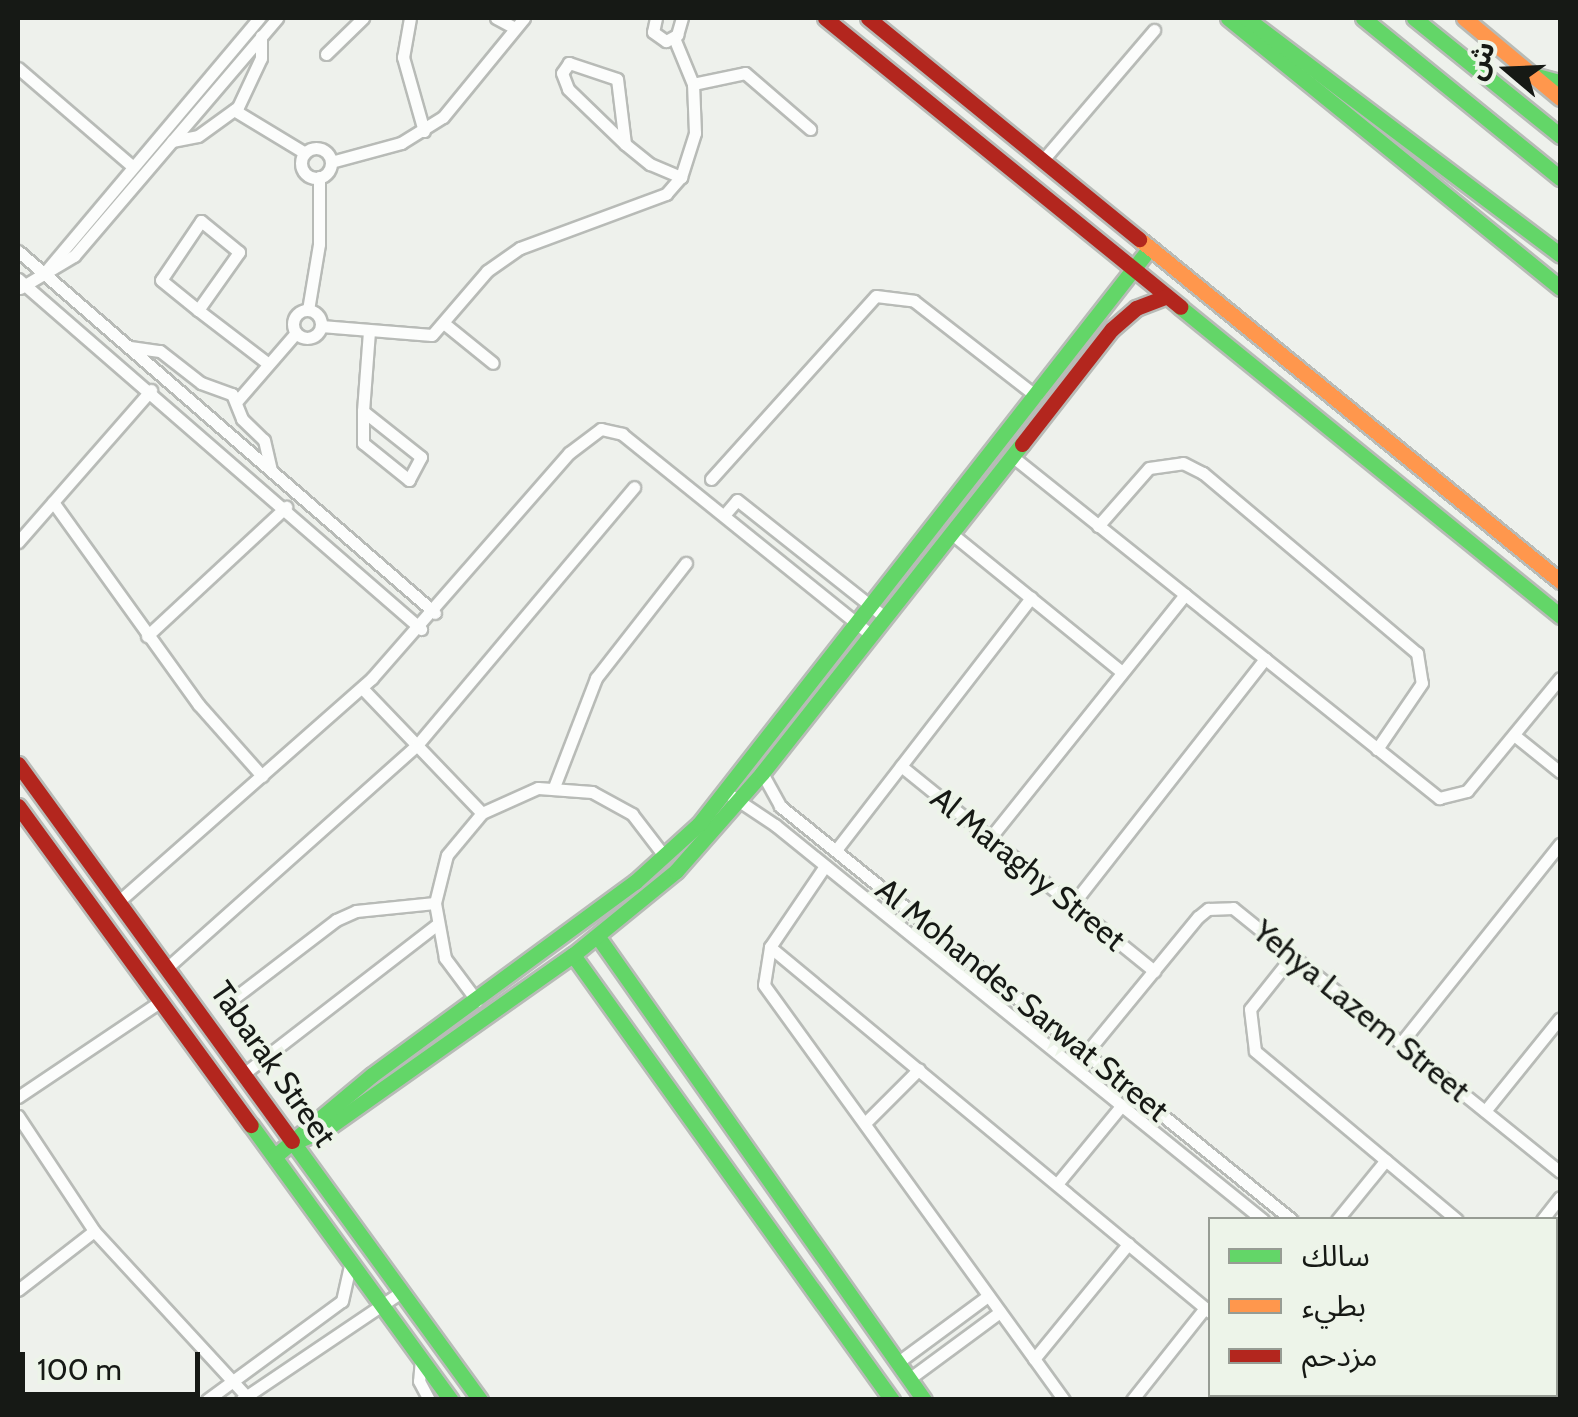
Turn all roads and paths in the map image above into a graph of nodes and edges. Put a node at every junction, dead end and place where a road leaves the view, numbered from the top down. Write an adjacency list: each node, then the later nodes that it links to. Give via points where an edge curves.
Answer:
1 (258, 18): 39 (street)
2 (276, 18): 18 (street)
3 (363, 18): 20 (street)
4 (410, 18): 32 (street, via 403,57)
5 (496, 18): 16 (street)
6 (524, 18): 16 (street)
7 (652, 18): 19 (street, via 658,38)
8 (825, 18): 28 (main road)
9 (868, 18): 23 (main road)
10 (1228, 18): 49 (main road)
11 (1246, 18): 45 (main road)
12 (1362, 18): 42 (main road)
13 (1414, 18): 33 (main road)
14 (1464, 18): 22 (main road)
15 (679, 19): 19 (street)
16 (512, 28): 32 (street, via 461,101)
17 (1154, 30): 37 (street)
18 (261, 36): 26 (street, via 261,58); 34 (street)
19 (674, 38): 25 (street)
20 (326, 54)
21 (18, 68): 39 (street)
22 (1533, 76): 24 (main road); 27 (main road)
23 (946, 81): 28 (main road); 37 (main road)
24 (1560, 82)
25 (693, 84): 31 (street, via 745,74); 40 (street, via 695,133)
26 (243, 98): 29 (street); 30 (street)
27 (1560, 98)
28 (928, 105): 46 (main road)
29 (234, 110): 30 (street); 34 (street, via 198,136)
30 (260, 123): 36 (street)
31 (810, 129)
32 (424, 131): 38 (street)
33 (1560, 136)
34 (171, 141): 47 (street, via 74,256)
35 (624, 144): 35 (street, via 564,84 569,64 617,79); 40 (street, via 659,170)
36 (305, 153): 38 (street, via 322,149); 41 (street, via 304,170)
37 (1044, 160): 43 (main road)
38 (332, 162): 41 (street)
39 (132, 166): 47 (street)
40 (681, 176): 53 (street, via 649,204 550,234 503,258)
41 (319, 178): 52 (street, via 319,244)
42 (1560, 178)
43 (1149, 248): 46 (main road); 68 (main road)
44 (18, 251): 47 (street)
45 (1560, 255)
46 (1133, 269): 50 (main road); 64 (main road)
47 (44, 274): 48 (street); 57 (street)
48 (20, 285): 61 (street)
49 (1560, 288)
50 (1166, 296): 69 (main road); 70 (main road, via 1112,329)
51 (198, 310): 51 (street, via 160,276 202,222 239,252); 58 (street)
52 (308, 310): 54 (street); 56 (street, via 295,318)
53 (446, 325): 55 (street, via 420,338); 59 (street)
54 (321, 326): 55 (street); 56 (street, via 309,338)
55 (369, 332): 67 (street)
56 (296, 333): 58 (street)
57 (130, 348): 62 (street, via 160,351 201,383); 63 (street)
58 (267, 363): 60 (street)
59 (493, 363)
60 (254, 376): 62 (street); 65 (street)
61 (152, 390): 66 (street); 74 (street)
62 (224, 390): 65 (street)
63 (185, 396): 66 (street); 71 (street)
64 (1036, 396): 72 (street, via 914,301 876,296); 84 (main road)
65 (237, 401): 71 (street, via 238,414 264,440)
66 (173, 410): 75 (street)
67 (363, 411): 67 (street, via 364,448 409,480 422,457)
68 (1363, 419): 69 (main road); 81 (main road)
69 (1345, 442): 86 (main road)
70 (1013, 457): 77 (street); 78 (main road)
71 (272, 471): 85 (street)
72 (711, 480)
73 (634, 487): 99 (street)
74 (52, 502): 79 (street); 91 (street)
75 (286, 507): 89 (street); 91 (street)
76 (724, 514): 84 (street, via 736,500); 85 (street, via 622,434 600,429 569,453); 88 (street)
77 (1098, 526): 82 (street); 100 (street, via 1149,468 1171,462 1203,473 1417,653 1422,683)
78 (952, 534): 83 (street); 87 (main road)
79 (18, 542)
80 (686, 563): 106 (street, via 596,678)
81 (1560, 580)
82 (1184, 595): 92 (street); 93 (street)
83 (1032, 598): 93 (street); 102 (street)
84 (871, 605): 87 (street); 88 (main road)
85 (435, 613): 89 (street)
86 (1560, 616)
87 (886, 618): 90 (main road)
88 (856, 624): 90 (street); 107 (main road)
89 (421, 629): 95 (street)
90 (872, 635): 103 (main road)
91 (147, 636): 105 (street)
92 (1265, 660): 100 (street); 119 (street)
93 (1122, 672): 112 (street)
94 (1560, 678): 98 (street)
95 (362, 688): 97 (street); 99 (street)
96 (335, 690): 97 (street)
97 (346, 702): 105 (street)
98 (1514, 735): 100 (street, via 1467,791 1449,800); 104 (street)
99 (417, 745): 110 (street); 125 (street)
100 (1377, 750)
101 (18, 764): 117 (main road, Tabarak Street)
102 (901, 766): 112 (street, Al Maraghy Street); 114 (street)
103 (762, 772): 107 (main road); 108 (street, Al Mohandes Sarwat Street)
104 (1560, 772)
105 (262, 776): 117 (street)
106 (554, 787): 110 (street, via 522,792); 115 (street, via 610,800 651,833)
107 (732, 797): 111 (street, Al Mohandes Sarwat Street); 115 (main road); 121 (main road, via 676,871)
108 (780, 806): 111 (street); 114 (street, Al Mohandes Sarwat Street)
109 (19, 811): 127 (main road, Tabarak Street)
110 (482, 813): 118 (street, via 447,855)
111 (768, 820): 116 (street, Al Mohandes Sarwat Street)
112 (990, 838): 119 (street, Al Maraghy Street)
113 (1560, 844): 134 (street)
114 (836, 850): 135 (street, Al Mohandes Sarwat Street)
115 (665, 857): 128 (main road)
116 (825, 866): 122 (street); 139 (street, Al Mohandes Sarwat Street)
117 (118, 902): 125 (main road, Tabarak Street)
118 (435, 903): 120 (street); 129 (street, via 356,911 336,920)
119 (1072, 905): 126 (street, Al Maraghy Street)
120 (436, 925): 128 (street, via 453,974); 138 (street)
121 (598, 937): 123 (main road); 167 (main road)
122 (770, 947): 136 (street); 144 (street, via 762,972 770,996)
123 (574, 955): 145 (main road, via 326,1129); 175 (main road)
124 (1293, 955): 126 (street, Yehya Lazem Street, via 1232,908 1220,906 1198,917); 134 (street, Yehya Lazem Street); 147 (street, via 1250,1009 1248,1038 1265,1061)
125 (169, 966): 130 (main road, Tabarak Street)
126 (1154, 971): 135 (street, Yehya Lazem Street)
127 (161, 1001): 132 (main road, Tabarak Street); 140 (street)
128 (477, 1001): 145 (main road, via 315,1119)
129 (225, 1004)
130 (206, 1018): 132 (main road); 138 (main road, Tabarak Street)
131 (1560, 1018): 133 (street)
132 (186, 1034): 146 (main road, Tabarak Street)
133 (1556, 1034): 142 (street)
134 (1402, 1043): 142 (street, Yehya Lazem Street)
135 (1088, 1052): 137 (street, Al Mohandes Sarwat Street)
136 (918, 1069): 144 (street); 149 (street)
137 (1108, 1069): 139 (street); 152 (street, Al Mohandes Sarwat Street)
138 (246, 1072): 145 (main road, Tabarak Street)
139 (1095, 1084): 141 (street, Al Mohandes Sarwat Street)
140 (18, 1097)
141 (1122, 1105): 149 (street); 151 (street, Al Mohandes Sarwat Street)
142 (1485, 1111): 148 (street, Yehya Lazem Street)
143 (18, 1116): 156 (street)
144 (865, 1124): 161 (street)
145 (294, 1142): 146 (main road); 160 (main road, Tabarak Street)
146 (275, 1156): 158 (main road, Tabarak Street)
147 (1386, 1160): 153 (street); 154 (street)
148 (1560, 1172)
149 (1057, 1184): 157 (street)
150 (1560, 1197): 155 (street)
151 (1259, 1217)
152 (1288, 1217)
153 (1339, 1217)
154 (1453, 1217)
155 (1544, 1217)
156 (94, 1231): 159 (street); 169 (street)
157 (1128, 1244): 163 (street); 166 (street)
158 (350, 1261): 162 (main road, Tabarak Street); 169 (street, via 342,1301)
159 (18, 1290)
160 (401, 1292): 162 (street); 174 (main road, Tabarak Street)
161 (988, 1296): 164 (street); 167 (street)
162 (380, 1306): 165 (main road, Tabarak Street); 170 (street)
163 (1208, 1310): 178 (street)
164 (1000, 1312): 166 (street); 168 (street)
165 (421, 1359): 172 (street, via 419,1380); 173 (main road, Tabarak Street)
166 (1034, 1359): 177 (street)
167 (898, 1364): 168 (main road)
168 (909, 1379): 176 (main road)
169 (233, 1380): 170 (street); 171 (street)
170 (244, 1398)
171 (207, 1400)
172 (429, 1400)
173 (451, 1400)
174 (480, 1400)
175 (892, 1400)
176 (924, 1400)
177 (1064, 1400)
178 (1132, 1400)

